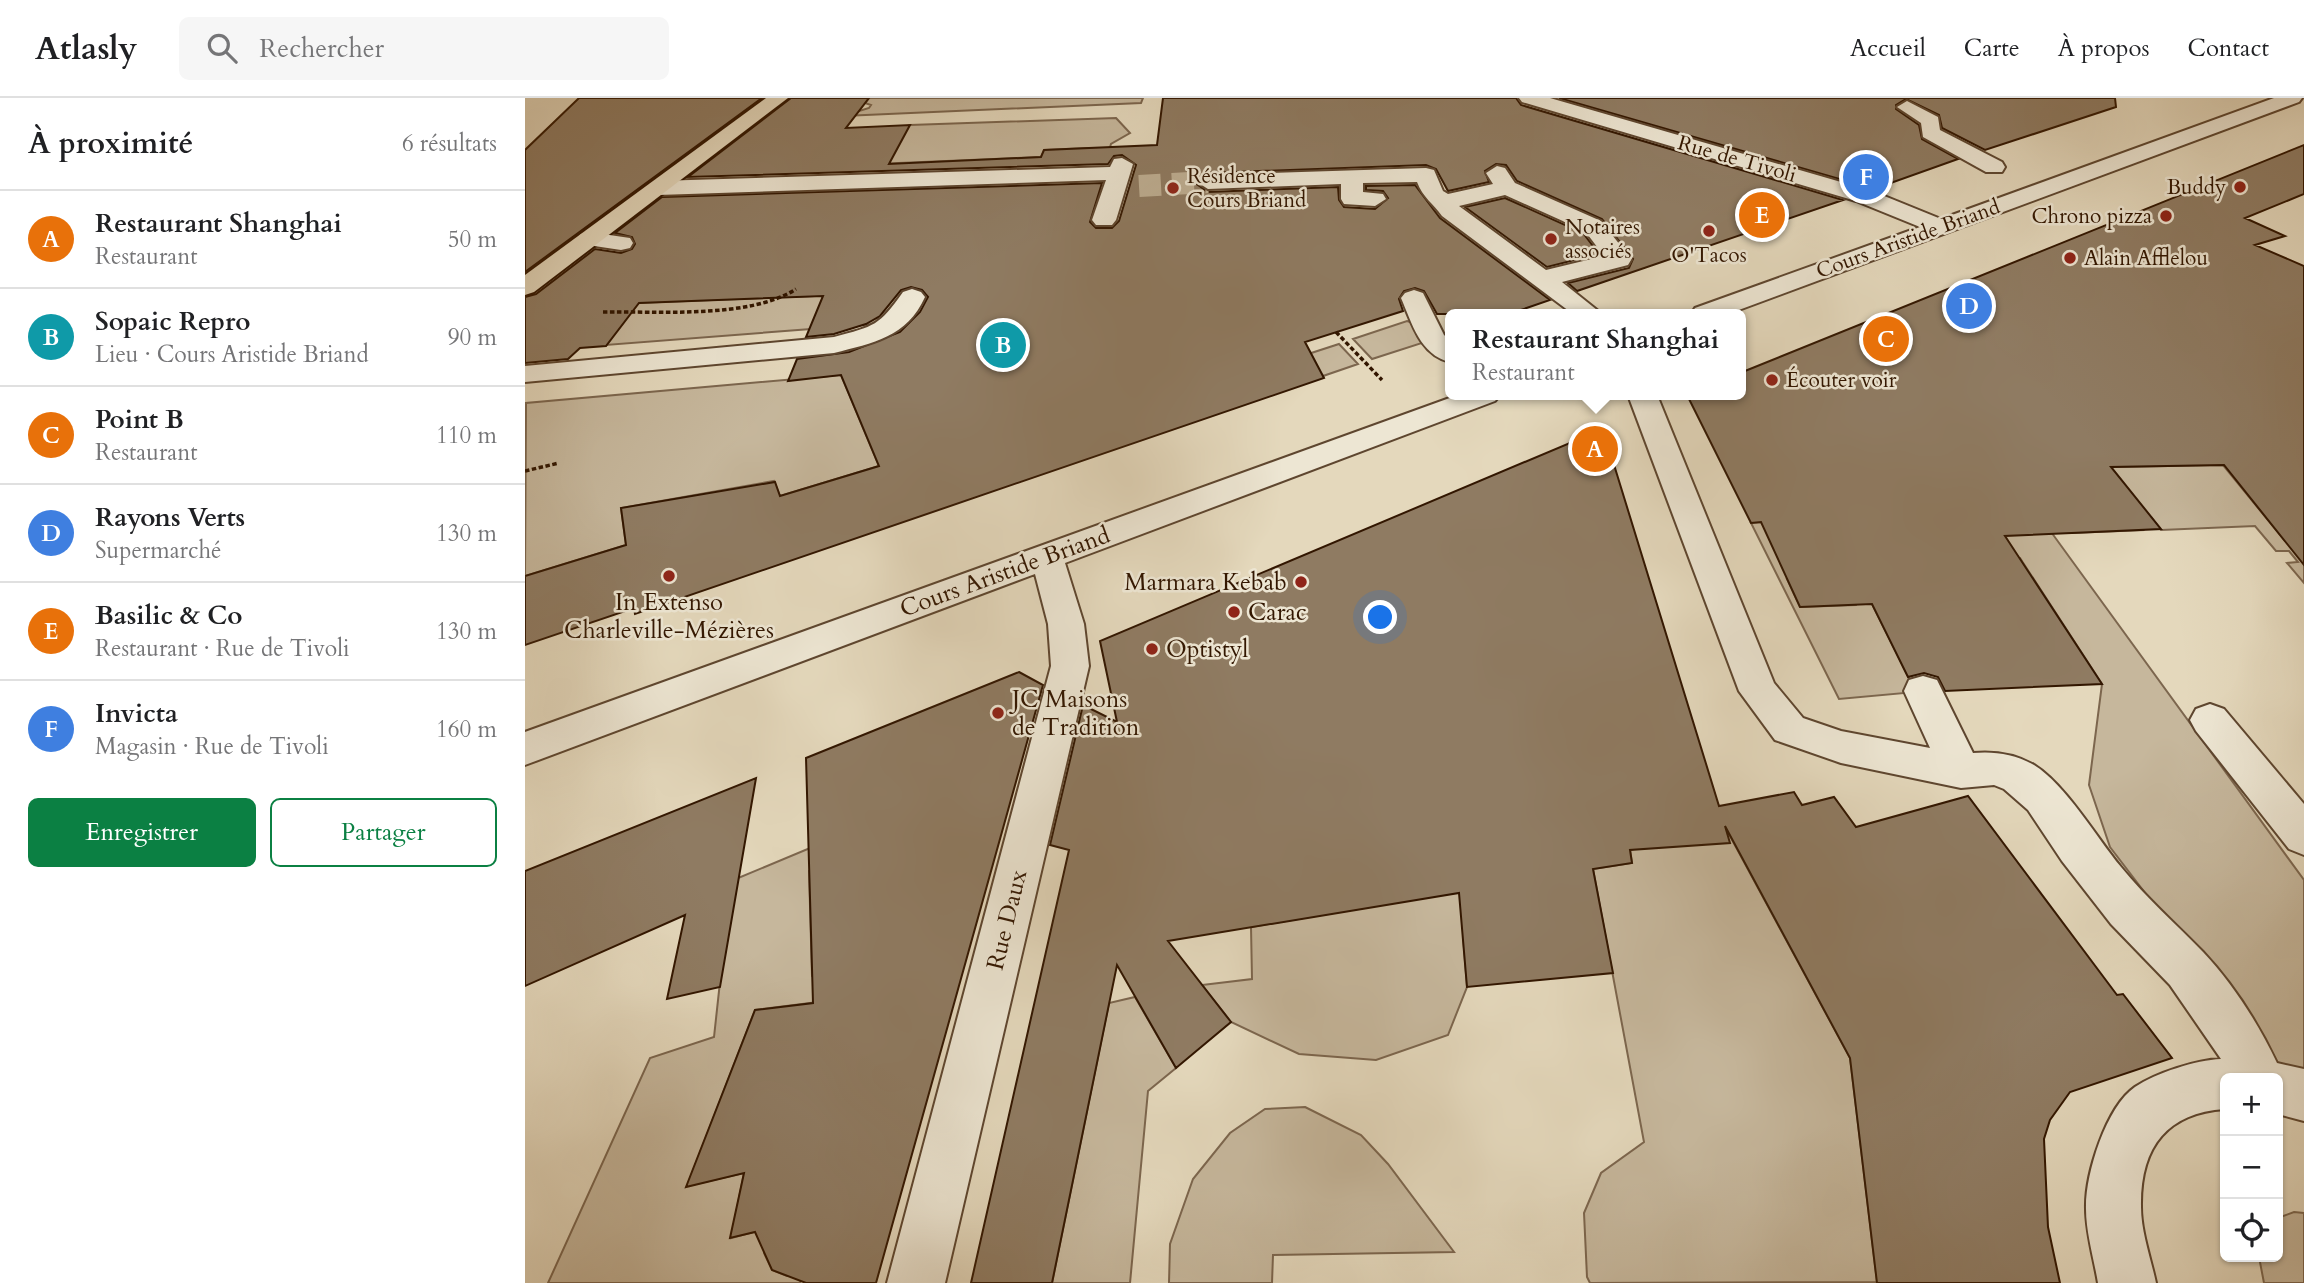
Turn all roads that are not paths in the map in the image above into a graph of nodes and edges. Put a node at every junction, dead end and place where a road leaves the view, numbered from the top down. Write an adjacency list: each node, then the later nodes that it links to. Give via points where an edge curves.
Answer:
1 (750, 98): 19 (main road)
2 (778, 98): 12 (main road)
3 (1529, 98): 16 (street, Rue de Tivoli, via 1888,204)
4 (2292, 98): 5 (street, Cours Aristide Briand)
5 (2271, 102): 16 (street, Cours Aristide Briand)
6 (1907, 107): 7 (street, via 1931,121 1930,133)
7 (1994, 167)
8 (1119, 174): 11 (street); 12 (street); 15 (street)
9 (1218, 174): 10 (street)
10 (1352, 177): 13 (street, via 1352,199); 14 (street, via 1426,175 1433,195)
11 (1139, 186)
12 (658, 188): 17 (main road)
13 (1375, 199)
14 (1445, 202): 20 (street, via 1450,211); 20 (street, via 1502,181 1540,205 1585,221 1619,260)
15 (1104, 220)
16 (1941, 227): 25 (street, Cours Aristide Briand)
17 (589, 239): 18 (street); 21 (main road)
18 (621, 243)
19 (525, 264)
20 (1542, 279): 24 (street)
21 (525, 287)
22 (912, 297): 27 (street, via 905,316 876,335 834,345)
23 (1414, 298): 26 (street, via 1432,339)
24 (1582, 309)
25 (1718, 309)
26 (1445, 350)
27 (525, 374)
28 (1471, 400): 30 (street, Cours Aristide Briand)
29 (1645, 400): 34 (street, via 1758,691 1789,729 1840,747)
30 (1046, 556): 33 (street, Cours Aristide Briand); 40 (street, Rue Daux, via 1066,620 1070,666)
31 (1923, 691): 34 (street)
32 (2210, 720): 35 (street)
33 (525, 749)
34 (1961, 771): 36 (street, via 1996,768 2019,777 2043,797 2127,909 2187,969 2230,1025)
35 (2304, 836)
36 (2255, 1073)
37 (2220, 1084): 41 (street, via 2200,1084 2152,1106 2122,1149 2112,1208)
38 (2283, 1089): 39 (street)
39 (2304, 1095)
40 (916, 1283)
41 (2127, 1283)

